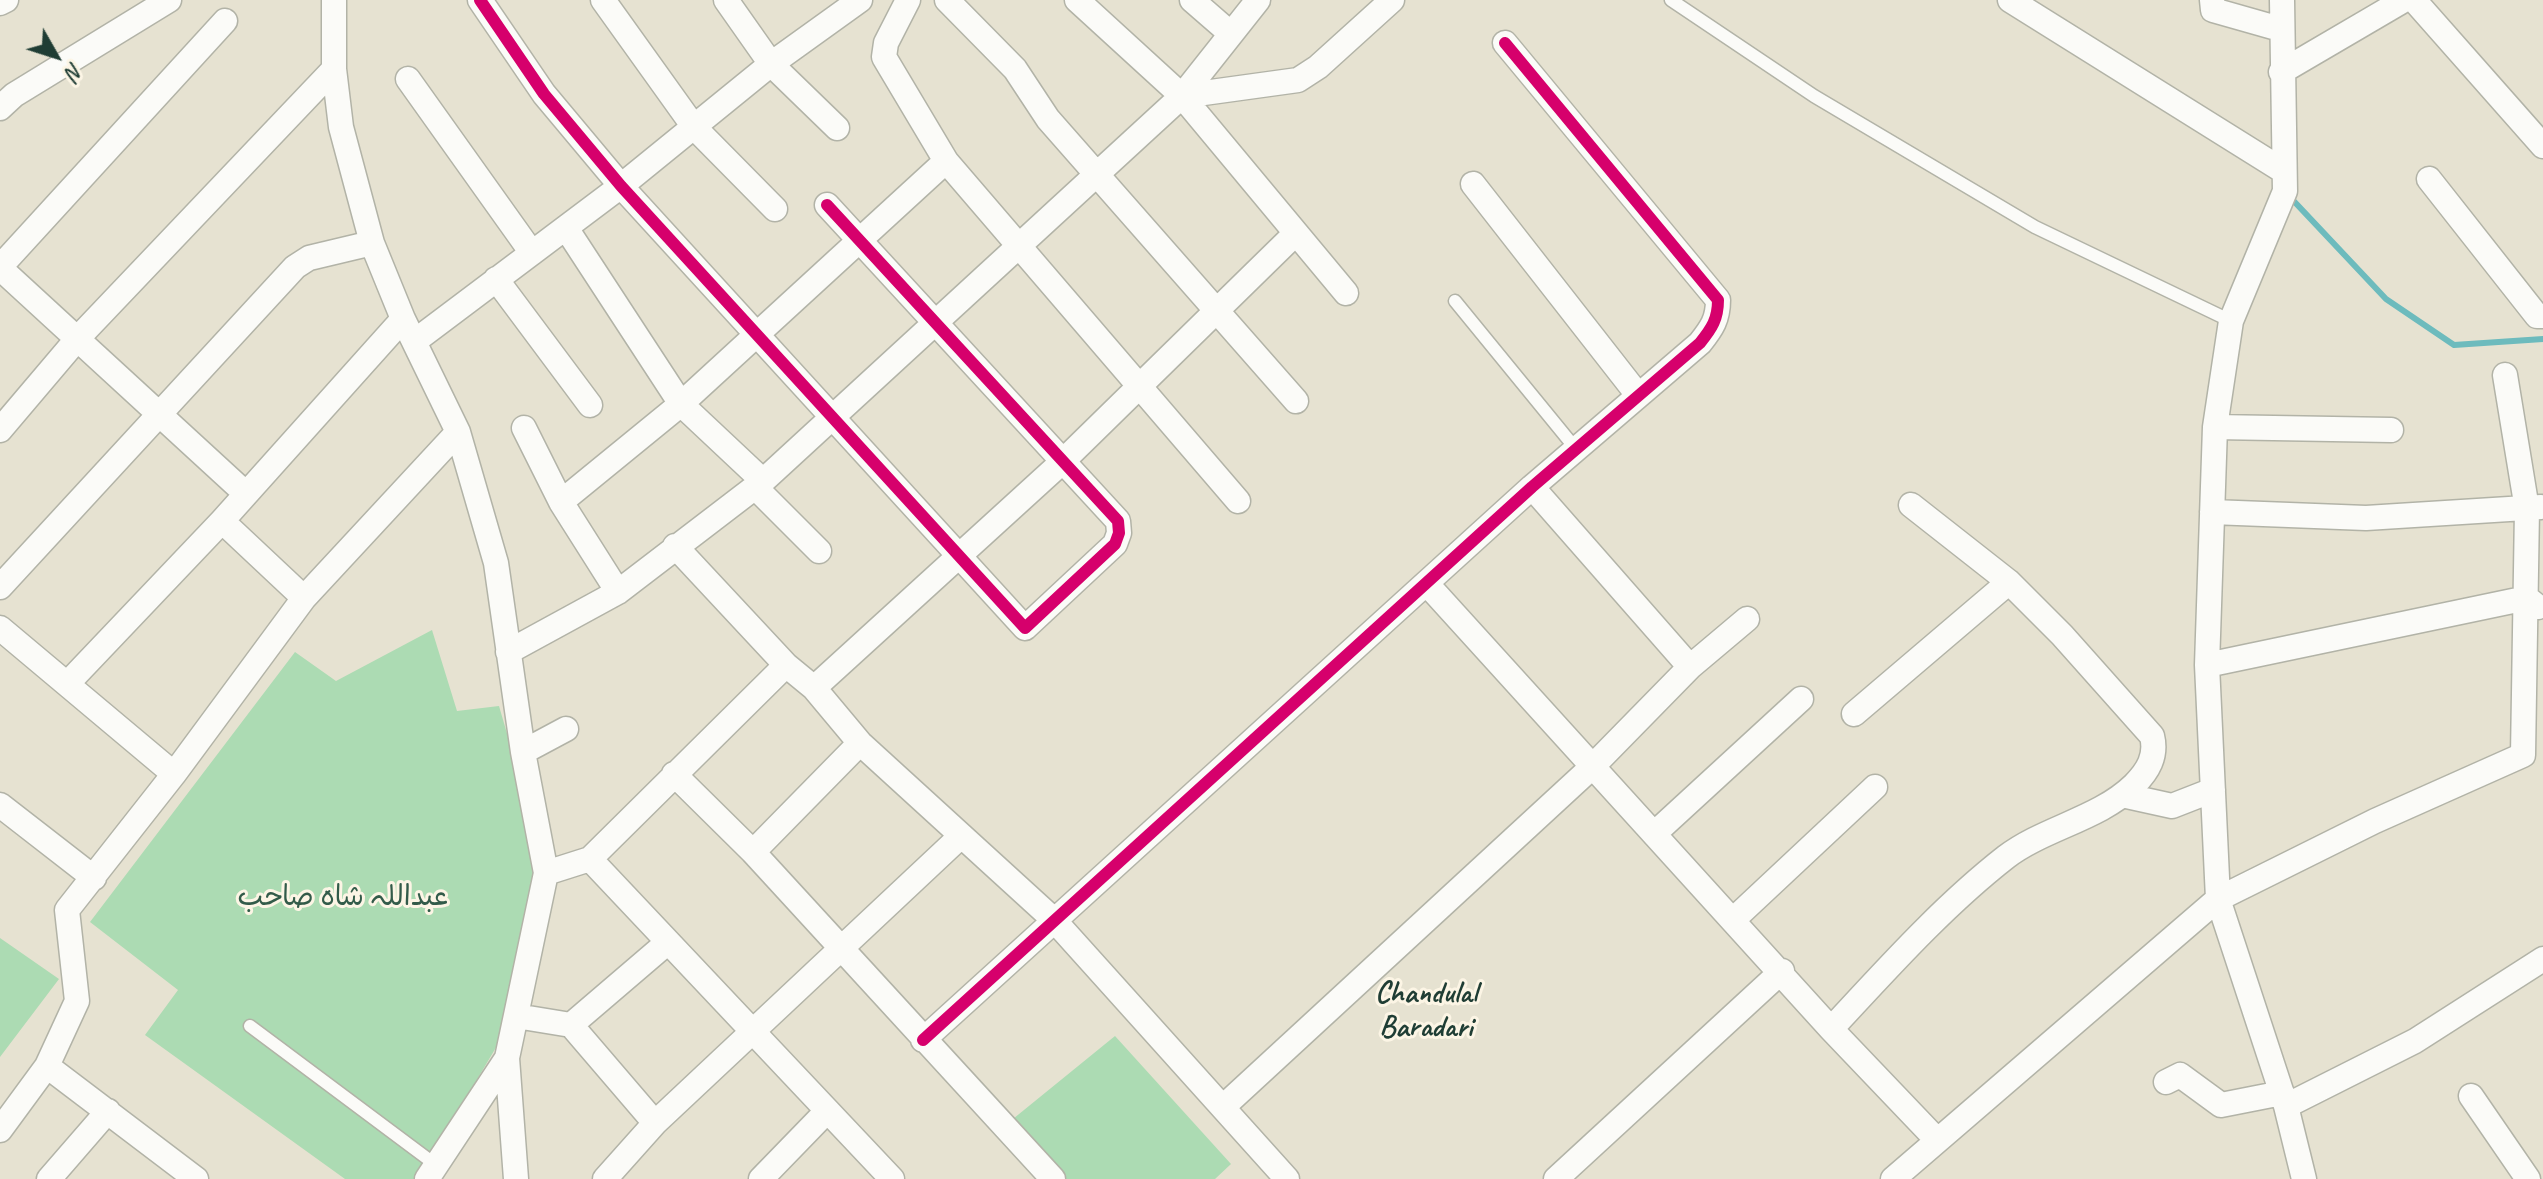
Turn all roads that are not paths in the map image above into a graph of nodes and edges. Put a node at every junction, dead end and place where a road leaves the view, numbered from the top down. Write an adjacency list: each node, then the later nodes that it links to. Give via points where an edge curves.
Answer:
1 (6, 0): 18 (street)
2 (169, 0): 30 (street)
3 (480, 0): 39 (street, via 544,94)
4 (603, 0): 31 (street)
5 (726, 0): 25 (street)
6 (908, 0): 34 (street, via 884,57)
7 (947, 0): 36 (street, via 1015,69 1048,119)
8 (1077, 0): 29 (street)
9 (1192, 0): 23 (street)
10 (1258, 0): 23 (street)
11 (1392, 0): 29 (street, via 1298,80)
12 (1671, 0): 55 (lane, via 1814,96 2035,227)
13 (2010, 0): 35 (street)
14 (2282, 0): 22 (street)
15 (2404, 0): 27 (street)
16 (2414, 0): 33 (street)
17 (856, 1): 25 (street)
18 (0, 3)
19 (2208, 3): 22 (street)
20 (329, 6): 26 (street)
21 (225, 21): 48 (street)
22 (2280, 29): 27 (street)
23 (1230, 33): 29 (street)
24 (1505, 43): 61 (street, via 1718,300 1718,316 1700,343)
25 (771, 64): 31 (street); 32 (street)
26 (334, 69): 45 (street, via 341,127); 58 (street)
27 (2281, 72): 35 (street)
28 (408, 79): 47 (street)
29 (1182, 96): 36 (street); 43 (street)
30 (0, 108)
31 (694, 127): 39 (street); 41 (street)
32 (837, 128)
33 (2543, 146)
34 (946, 161): 44 (street); 46 (street)
35 (2282, 170): 55 (street, via 2285,191)
36 (1097, 175): 46 (street); 52 (street)
37 (2429, 179): 53 (street, via 2537,316)
38 (1473, 184): 61 (street)
39 (621, 186): 42 (street); 57 (street)
40 (827, 205): 44 (street)
41 (775, 209)
42 (566, 228): 47 (street); 63 (street)
43 (1296, 233): 50 (street); 52 (street)
44 (857, 240): 54 (street); 57 (street)
45 (372, 243): 56 (street); 65 (street, via 309,258 295,267)
46 (1018, 247): 54 (street); 60 (street)
47 (532, 253): 49 (street)
48 (0, 268): 58 (street)
49 (496, 279): 56 (street); 64 (street)
50 (1346, 293)
51 (1455, 301): 72 (lane)
52 (1220, 311): 60 (street); 62 (street)
53 (2543, 316)
54 (937, 321): 66 (street); 73 (street)
55 (2231, 321): 67 (street)
56 (409, 330): 71 (street); 76 (street)
57 (756, 333): 63 (street); 66 (street)
58 (78, 338): 65 (street); 69 (street)
59 (2505, 375): 80 (street)
60 (1140, 387): 73 (street); 77 (street)
61 (1638, 395): 72 (street)
62 (1296, 401)
63 (681, 404): 74 (street); 78 (street)
64 (590, 405)
65 (160, 416): 76 (street); 88 (street)
66 (835, 417): 74 (street); 85 (street)
67 (2215, 427): 70 (street); 81 (street)
68 (524, 428): 78 (street)
69 (0, 430)
70 (2391, 430)
71 (458, 432): 90 (street); 94 (street, via 496,563)
72 (1576, 449): 75 (street)
73 (1061, 463): 85 (street); 85 (street, via 1118,521 1119,533 1115,544 1025,628)
74 (759, 484): 83 (street); 84 (street)
75 (1532, 487): 87 (street); 97 (street)
76 (244, 492): 82 (street)
77 (1238, 501)
78 (561, 502): 89 (street)
79 (1911, 505): 86 (street)
80 (2535, 508): 81 (street, via 2366,518); 91 (street)
81 (2212, 512): 96 (street)
82 (222, 521): 90 (street); 98 (street)
83 (675, 546): 89 (street); 95 (street)
84 (819, 551)
85 (960, 557): 99 (street)
86 (2009, 582): 101 (street); 111 (street, via 2152,736 2150,764)
87 (1427, 584): 106 (street); 121 (street)
88 (0, 587)
89 (618, 592): 94 (street)
90 (304, 598): 107 (street)
91 (2535, 604): 96 (street); 105 (street)
92 (1747, 619): 97 (street)
93 (0, 628): 98 (street)
94 (508, 652): 104 (street)
95 (786, 665): 99 (street); 108 (street)
96 (2207, 665): 110 (street)
97 (1690, 667): 106 (street)
98 (67, 684): 107 (street)
99 (814, 688): 103 (street)
100 (1801, 699): 113 (street)
101 (1854, 714)
102 (566, 729): 104 (street)
103 (860, 743): 114 (street); 115 (street)
104 (523, 752): 117 (street)
105 (2533, 760): 119 (street, via 2375,821)
106 (1592, 767): 113 (street); 137 (street)
107 (174, 774): 118 (street)
108 (674, 774): 115 (street); 116 (street)
109 (1875, 787): 120 (street)
110 (2213, 790): 111 (street, via 2172,806); 119 (street)
111 (2122, 795): 129 (street, via 2008,856 1902,953)
112 (0, 805): 118 (street)
113 (1654, 834): 120 (street)
114 (961, 836): 121 (street); 123 (street)
115 (753, 852): 123 (street)
116 (590, 859): 117 (street); 122 (street)
117 (546, 873): 126 (street)
118 (94, 878): 133 (street, via 67,910 77,1001)
119 (2218, 899): 136 (street); 142 (street)
120 (1734, 919): 125 (street)
121 (1054, 920): 131 (street); 137 (street)
122 (668, 942): 127 (street); 130 (street)
123 (842, 948): 130 (street); 131 (street)
124 (2543, 959): 136 (street, via 2415,1041)
125 (1782, 971): 129 (street); 152 (street)
126 (516, 1016): 127 (street); 132 (street)
127 (571, 1025): 140 (street)
128 (250, 1026): 143 (lane)
129 (1831, 1029): 142 (street)
130 (751, 1033): 139 (street); 140 (street)
131 (923, 1040): 150 (street)
132 (507, 1058): 143 (street); 146 (street)
133 (47, 1066): 138 (street); 141 (street)
134 (2166, 1082): 136 (street, via 2180,1075 2221,1105)
135 (2471, 1096): 155 (street)
136 (2284, 1100): 154 (street)
137 (1223, 1107): 151 (street)
138 (108, 1111): 144 (street); 145 (street)
139 (827, 1111): 148 (street); 149 (street)
140 (655, 1123): 147 (street)
141 (0, 1130)
142 (1937, 1140): 153 (street)
143 (432, 1172)
144 (49, 1179)
145 (196, 1179)
146 (516, 1179)
147 (605, 1179)
148 (761, 1179)
149 (892, 1179)
150 (1053, 1179)
151 (1287, 1179)
152 (1556, 1179)
153 (1893, 1179)
154 (2304, 1179)
155 (2528, 1179)

